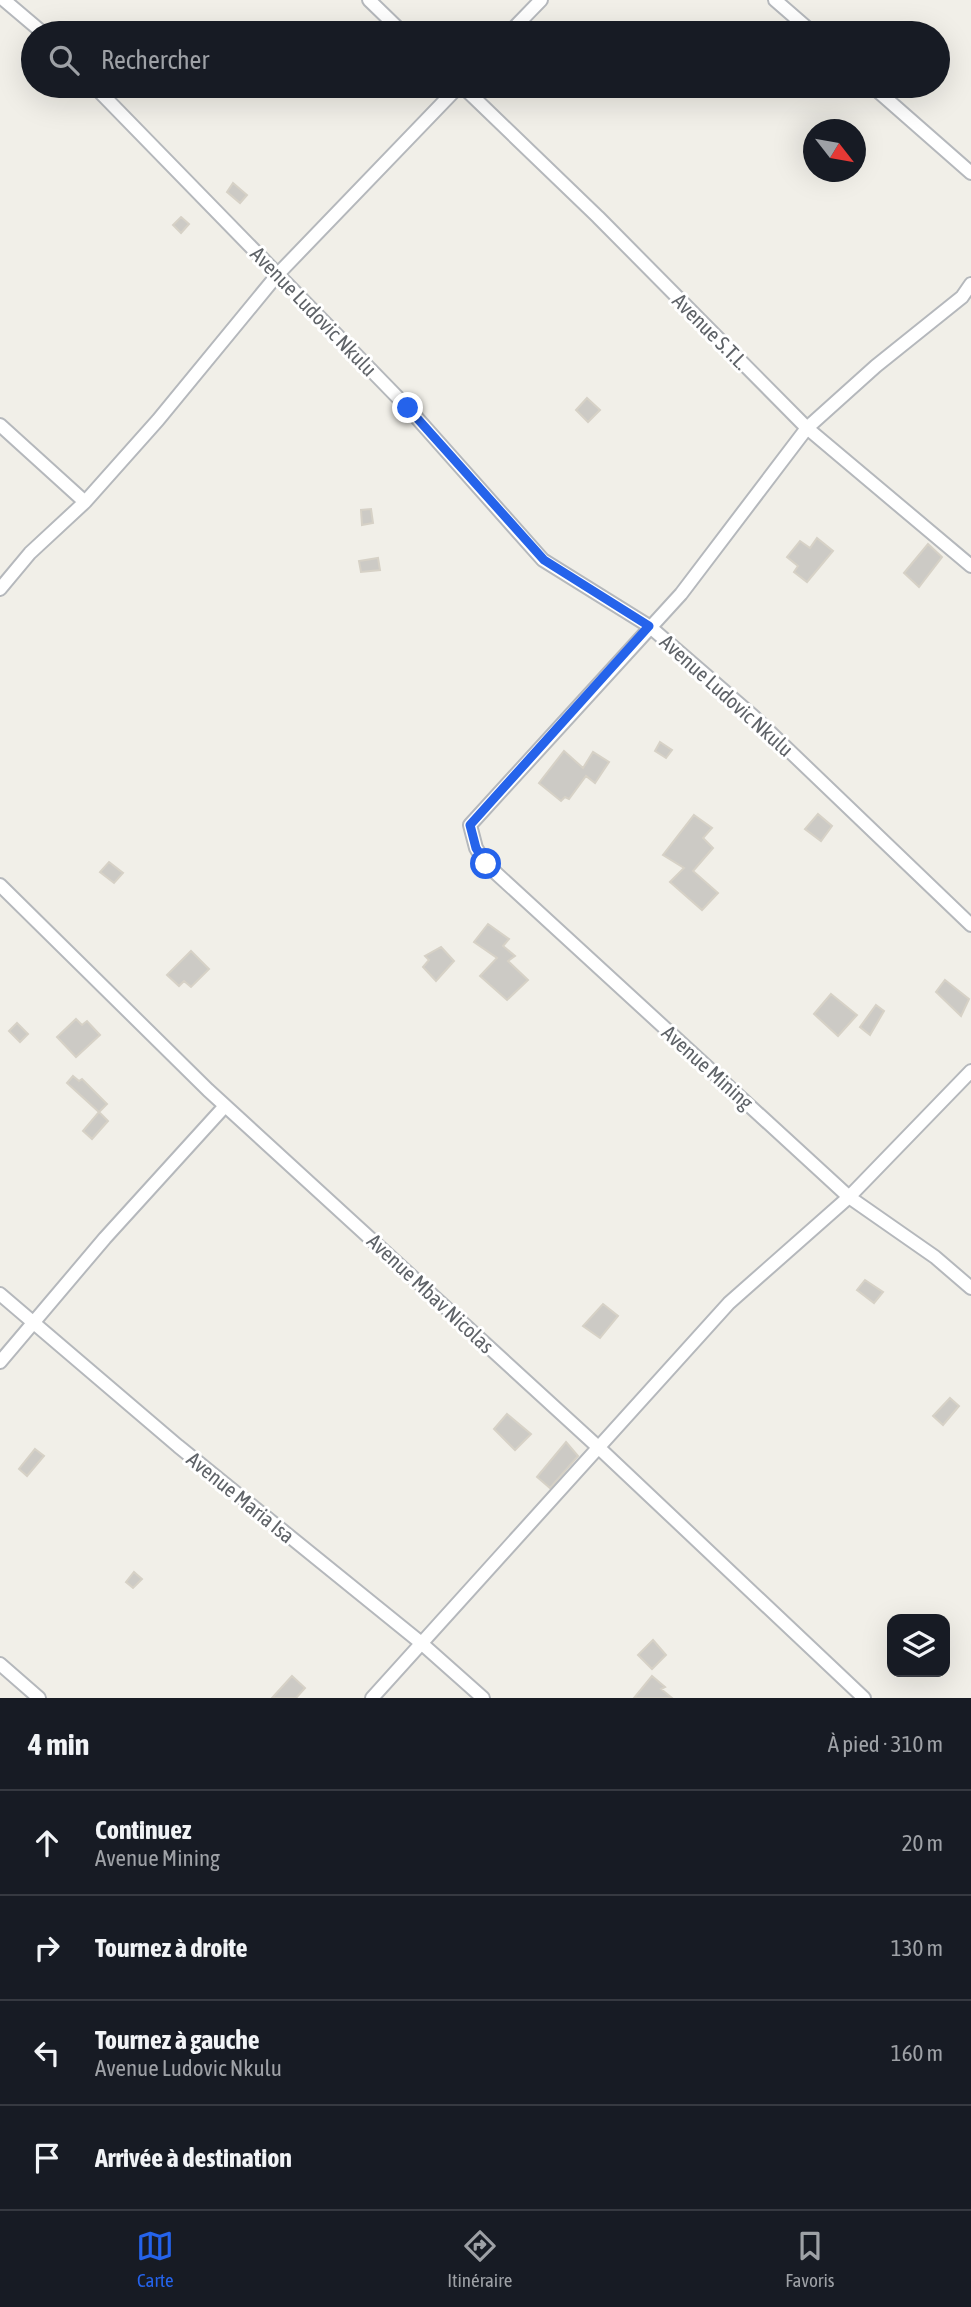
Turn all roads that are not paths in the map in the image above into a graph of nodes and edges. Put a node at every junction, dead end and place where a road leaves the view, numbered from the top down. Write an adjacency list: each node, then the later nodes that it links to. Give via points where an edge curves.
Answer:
1 (4, 0): 5 (street)
2 (369, 0): 6 (street)
3 (541, 0): 7 (street)
4 (775, 0): 8 (street)
5 (29, 21)
6 (391, 21)
7 (521, 21)
8 (799, 21)
9 (106, 98): 14 (street, Avenue Ludovic Nkulu)
10 (448, 98): 14 (street)
11 (473, 98): 17 (street, Avenue S.T.L.)
12 (886, 98): 13 (street)
13 (971, 173)
14 (278, 274): 18 (street, via 222,346); 21 (street, Avenue Ludovic Nkulu, via 408,408 544,560)
15 (971, 284): 17 (street, via 962,297)
16 (0, 425): 18 (street)
17 (807, 428): 19 (street, Avenue S.T.L.); 21 (street, via 681,594)
18 (85, 502): 20 (street, via 30,553)
19 (971, 566)
20 (0, 589)
21 (649, 626): 23 (street, Avenue Ludovic Nkulu, via 753,716); 26 (street, Avenue Mining, via 470,825 476,848 486,864)
22 (0, 885): 25 (street, Avenue Mbav Nicolas)
23 (971, 925)
24 (971, 1071): 26 (street)
25 (225, 1106): 29 (street, via 105,1238); 31 (street, Avenue Mbav Nicolas)
26 (849, 1197): 27 (street, Avenue Mining); 31 (street, via 729,1303)
27 (971, 1288)
28 (0, 1294): 29 (street, Avenue Maria Isa)
29 (35, 1324): 30 (street); 32 (street, Avenue Maria Isa)
30 (0, 1362)
31 (598, 1447): 32 (street); 37 (street, Avenue Mbav Nicolas)
32 (420, 1642): 35 (street); 36 (street, Avenue Maria Isa)
33 (0, 1664): 34 (street)
34 (39, 1698)
35 (372, 1698)
36 (483, 1698)
37 (864, 1698)

